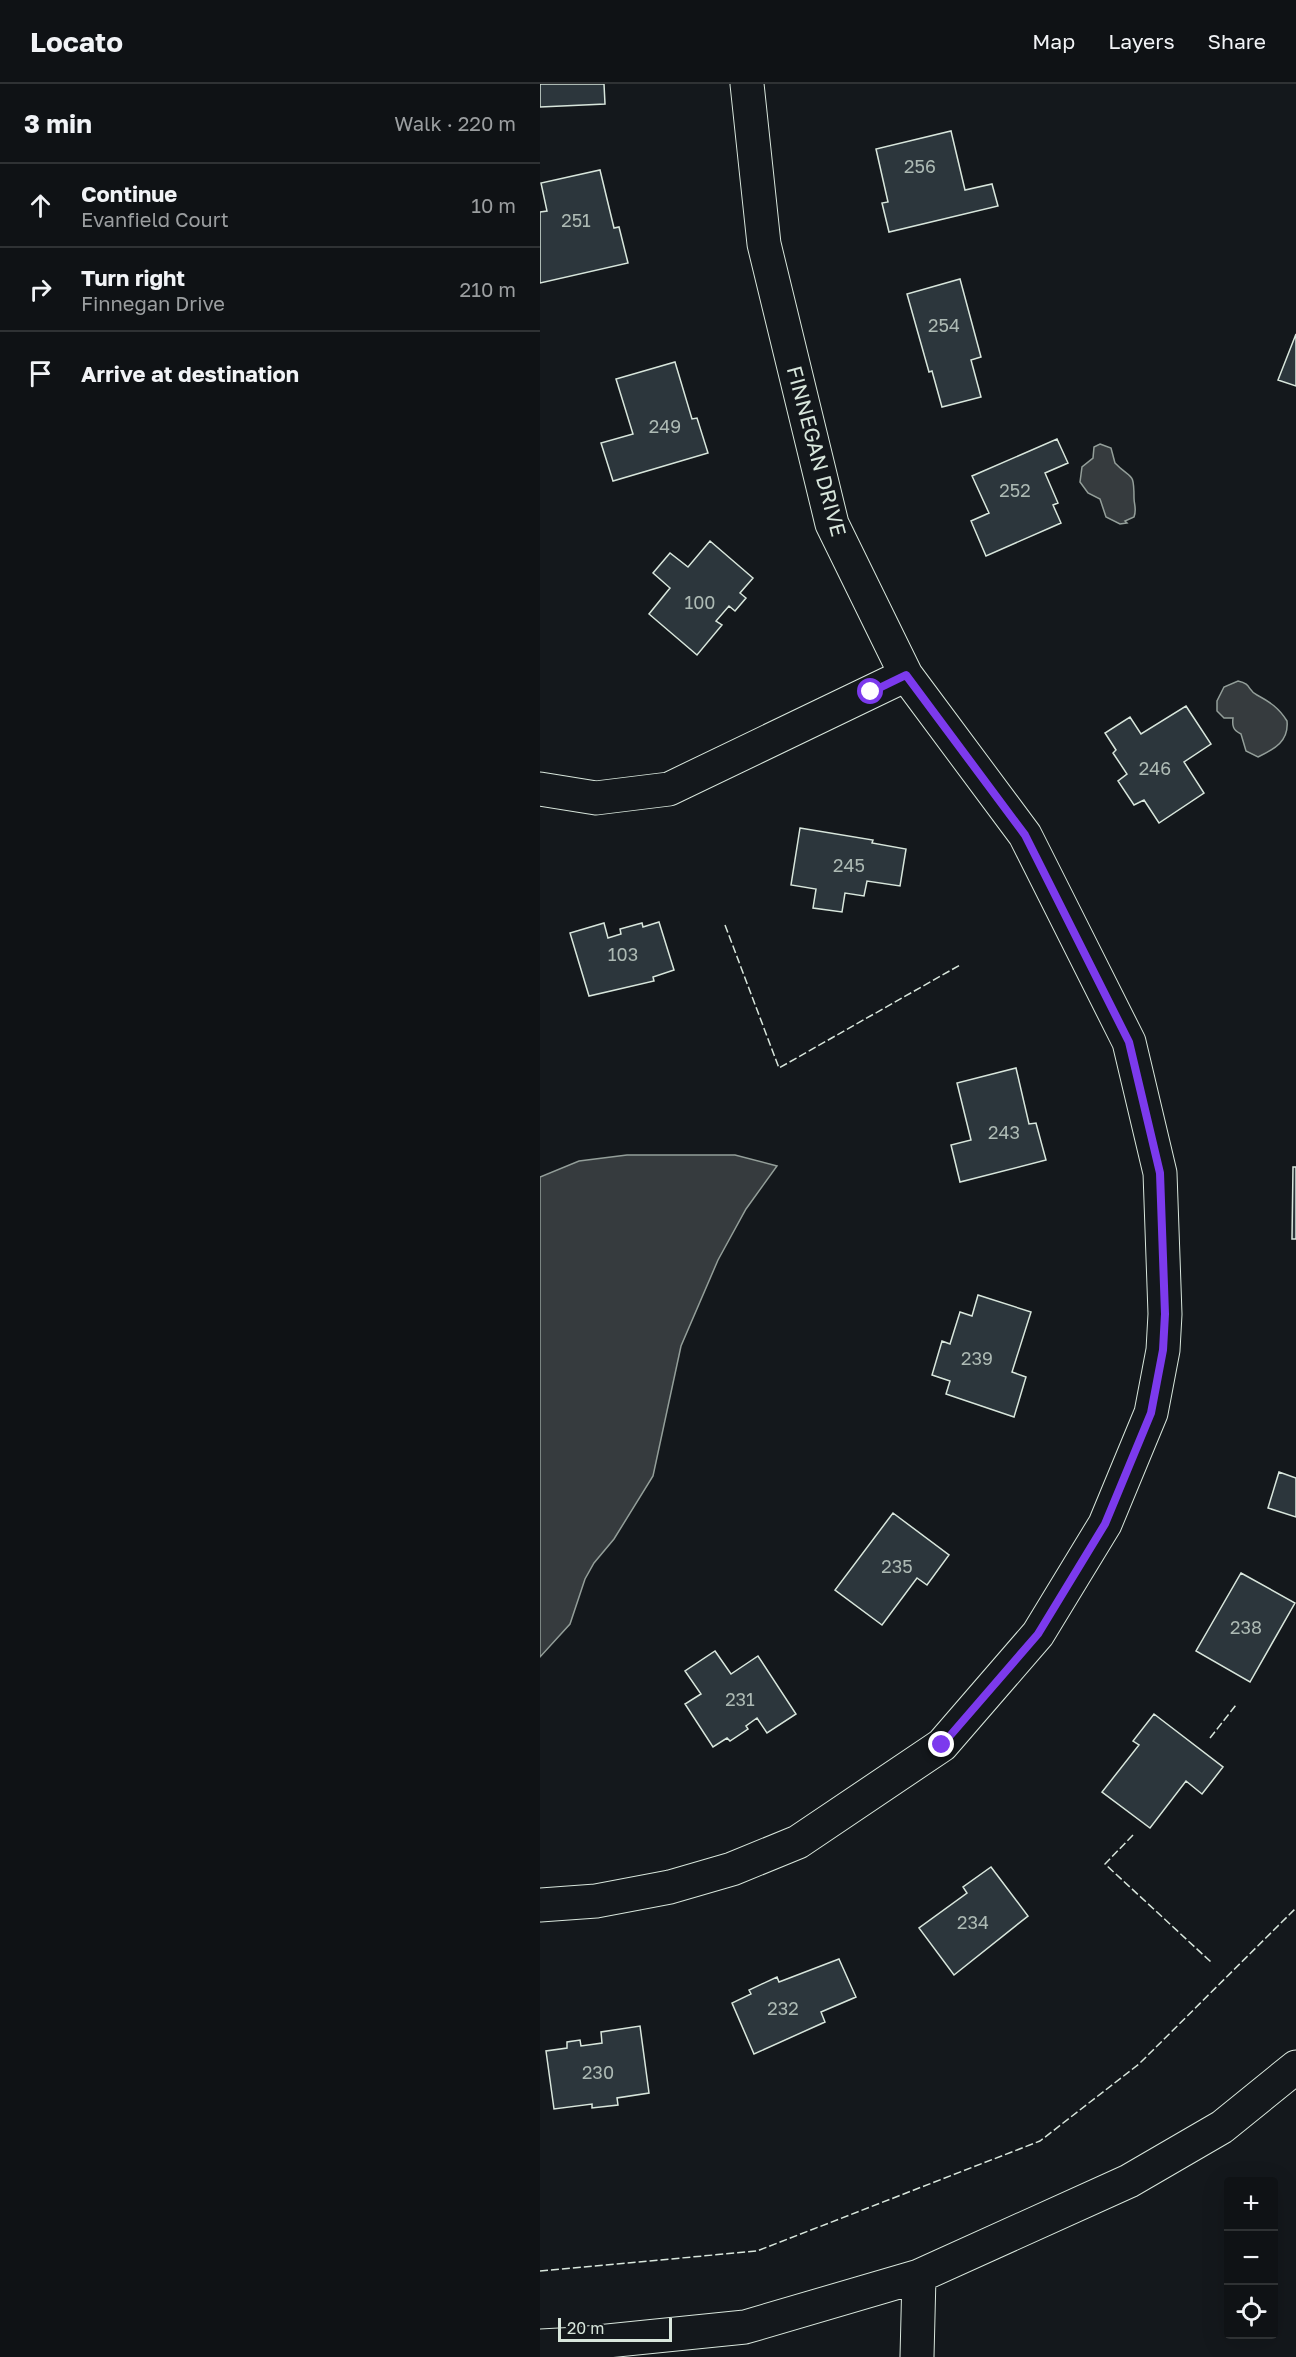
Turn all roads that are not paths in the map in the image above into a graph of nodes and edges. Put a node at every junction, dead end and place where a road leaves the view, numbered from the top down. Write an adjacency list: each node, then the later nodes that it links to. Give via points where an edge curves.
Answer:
1 (747, 84): 2 (street, FINNEGAN DRIVE, via 764,244 832,524)
2 (906, 675): 3 (street, via 669,789 596,798); 4 (street, FINNEGAN DRIVE, via 1025,835 1129,1042 1160,1173 1165,1314 1163,1350 1151,1413 1105,1524 1038,1634 942,1745 798,1842 765,1856 670,1887 596,1901)
3 (540, 789)
4 (540, 1905)
5 (1296, 2067): 6 (street, via 1222,2127 1129,2181)
6 (919, 2277): 7 (street, via 745,2327); 8 (street)
7 (540, 2346)
8 (916, 2357)

